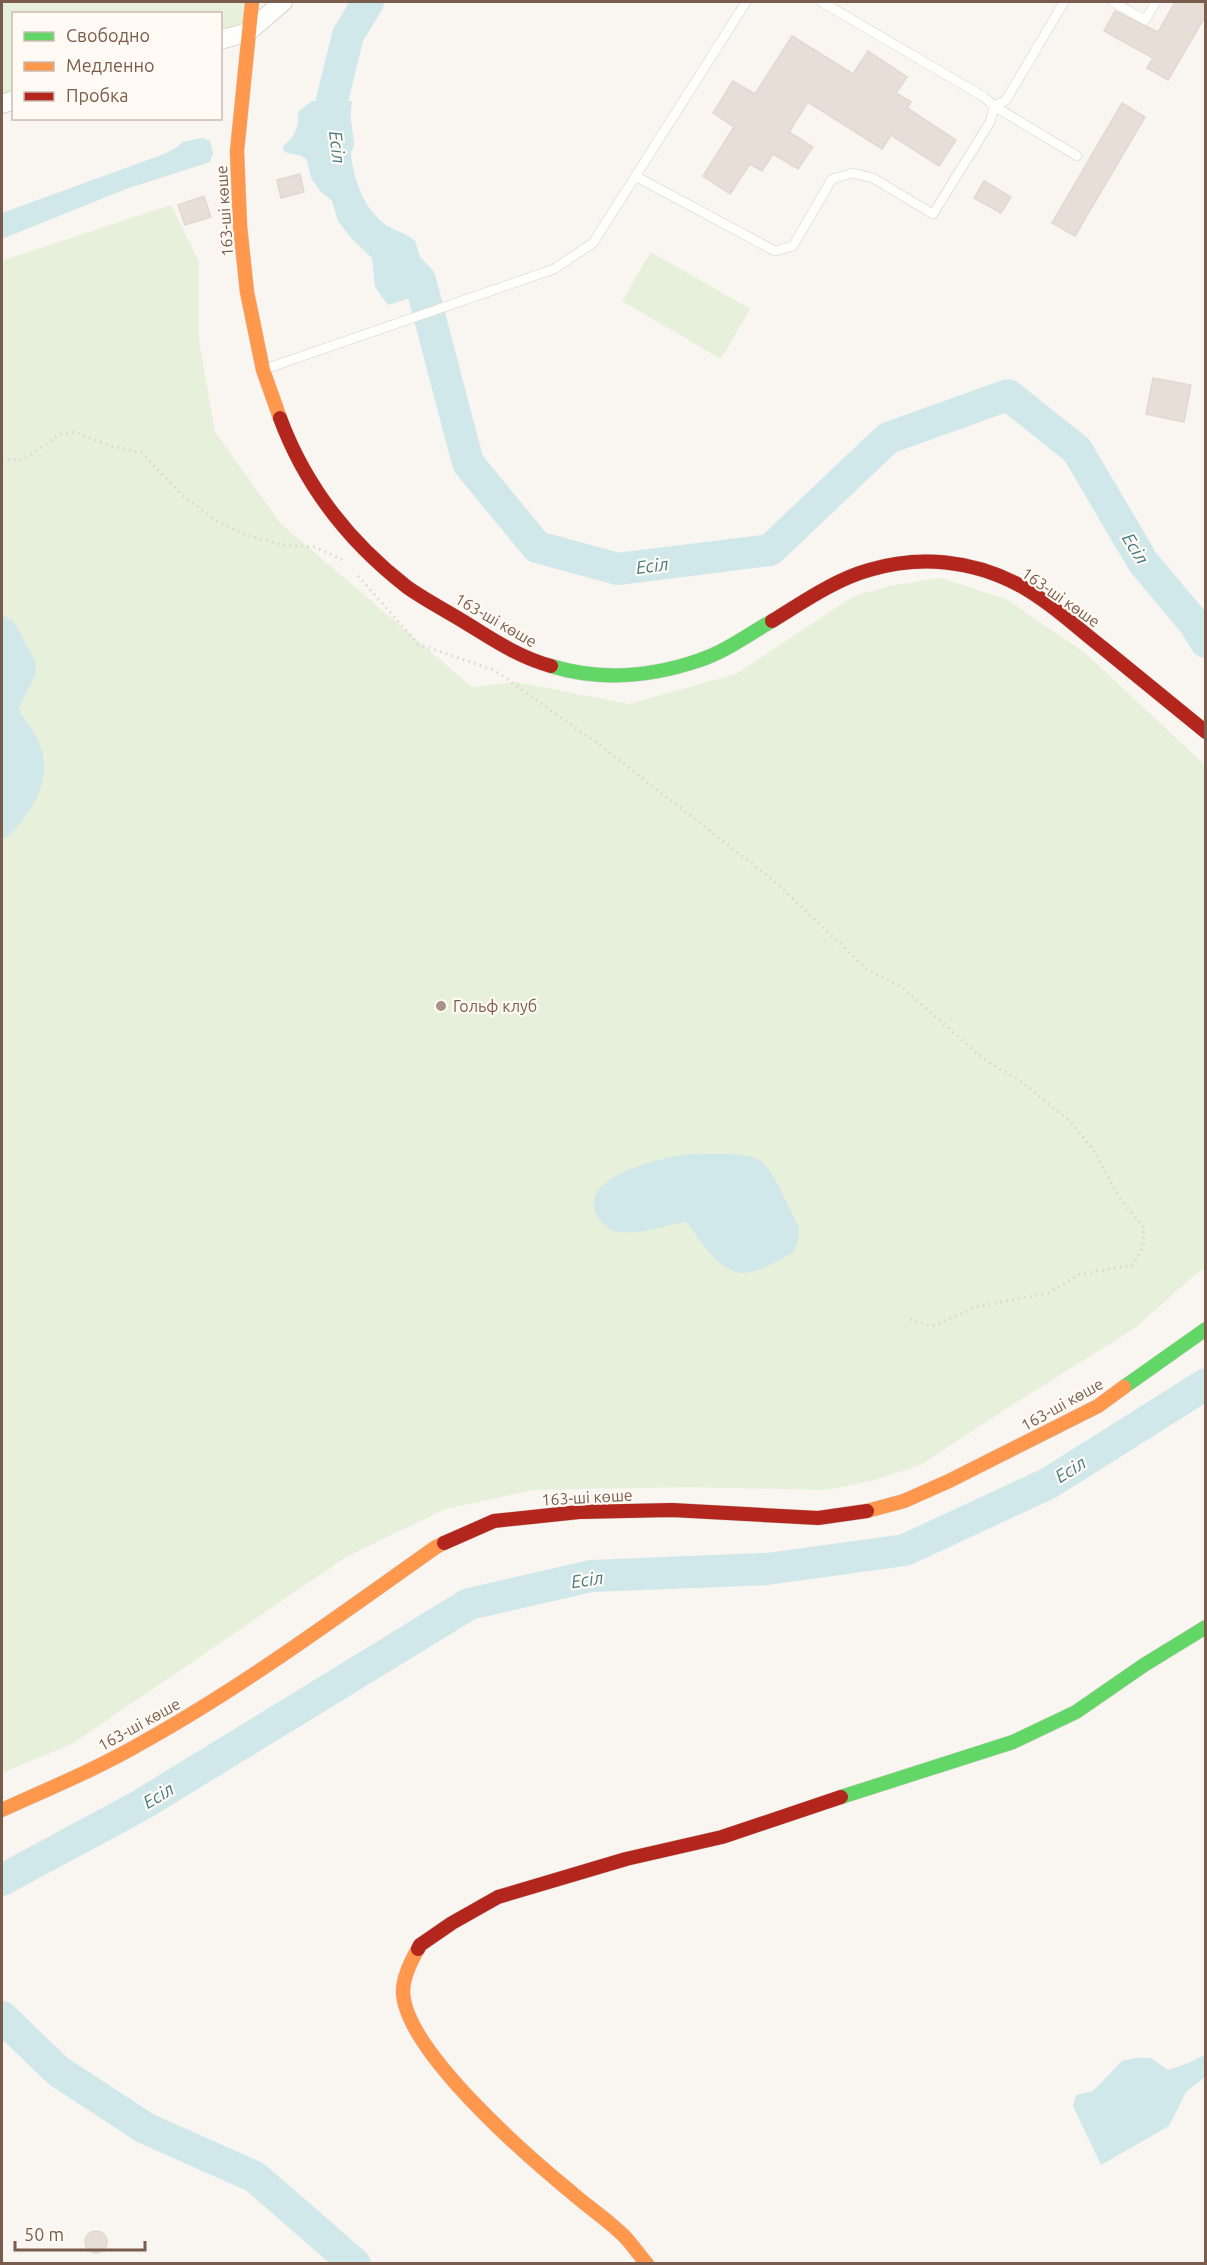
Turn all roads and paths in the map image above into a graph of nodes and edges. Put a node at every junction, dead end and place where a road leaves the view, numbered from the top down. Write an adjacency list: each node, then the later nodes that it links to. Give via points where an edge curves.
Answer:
1 (252, 2): 8 (street, 163-ші көше)
2 (283, 2): 8 (street)
3 (746, 2): 12 (lane)
4 (822, 2): 10 (lane, via 984,96)
5 (1064, 2): 10 (lane, via 1006,100)
6 (1113, 2): 7 (lane, via 1145,20)
7 (1156, 2)
8 (248, 32): 9 (street); 13 (street, 163-ші көше, via 237,152 240,226 249,302)
9 (222, 39)
10 (993, 106): 11 (lane); 12 (lane, via 990,122 933,214 873,178 853,174 832,179 793,246 775,251)
11 (1077, 156)
12 (635, 176): 13 (lane, via 593,243 554,269)
13 (263, 370): 17 (street, 163-ші көше, via 292,450 312,487 365,552 409,588)
14 (2, 459): 15 (path, via 19,460 60,434 74,432 142,453 183,495 243,534 282,545 315,547)
15 (345, 561)
16 (352, 570): 18 (path, via 418,644)
17 (526, 659): 18 (path, via 507,662); 19 (street, 163-ші көше, via 570,672 612,677 660,671 701,660 838,581 907,561 944,561 979,569 1019,585 1055,609)
18 (496, 672): 20 (path, via 601,746 773,880 868,970 903,988 979,1055 1018,1078 1071,1122 1094,1151 1119,1197 1144,1228 1143,1247 1133,1265 1080,1274 1048,1293 976,1307 933,1326)
19 (1206, 732)
20 (909, 1319)
21 (1206, 1329): 23 (street, 163-ші көше, via 1098,1406 904,1501 818,1518 672,1510 494,1521 436,1547 274,1661 146,1741)
22 (1206, 1627): 24 (street, via 1076,1712 1013,1742 722,1837 626,1859 498,1897 420,1945 410,1963 403,1991 408,2014 424,2045 475,2105 623,2235)
23 (2, 1810)
24 (646, 2264)

